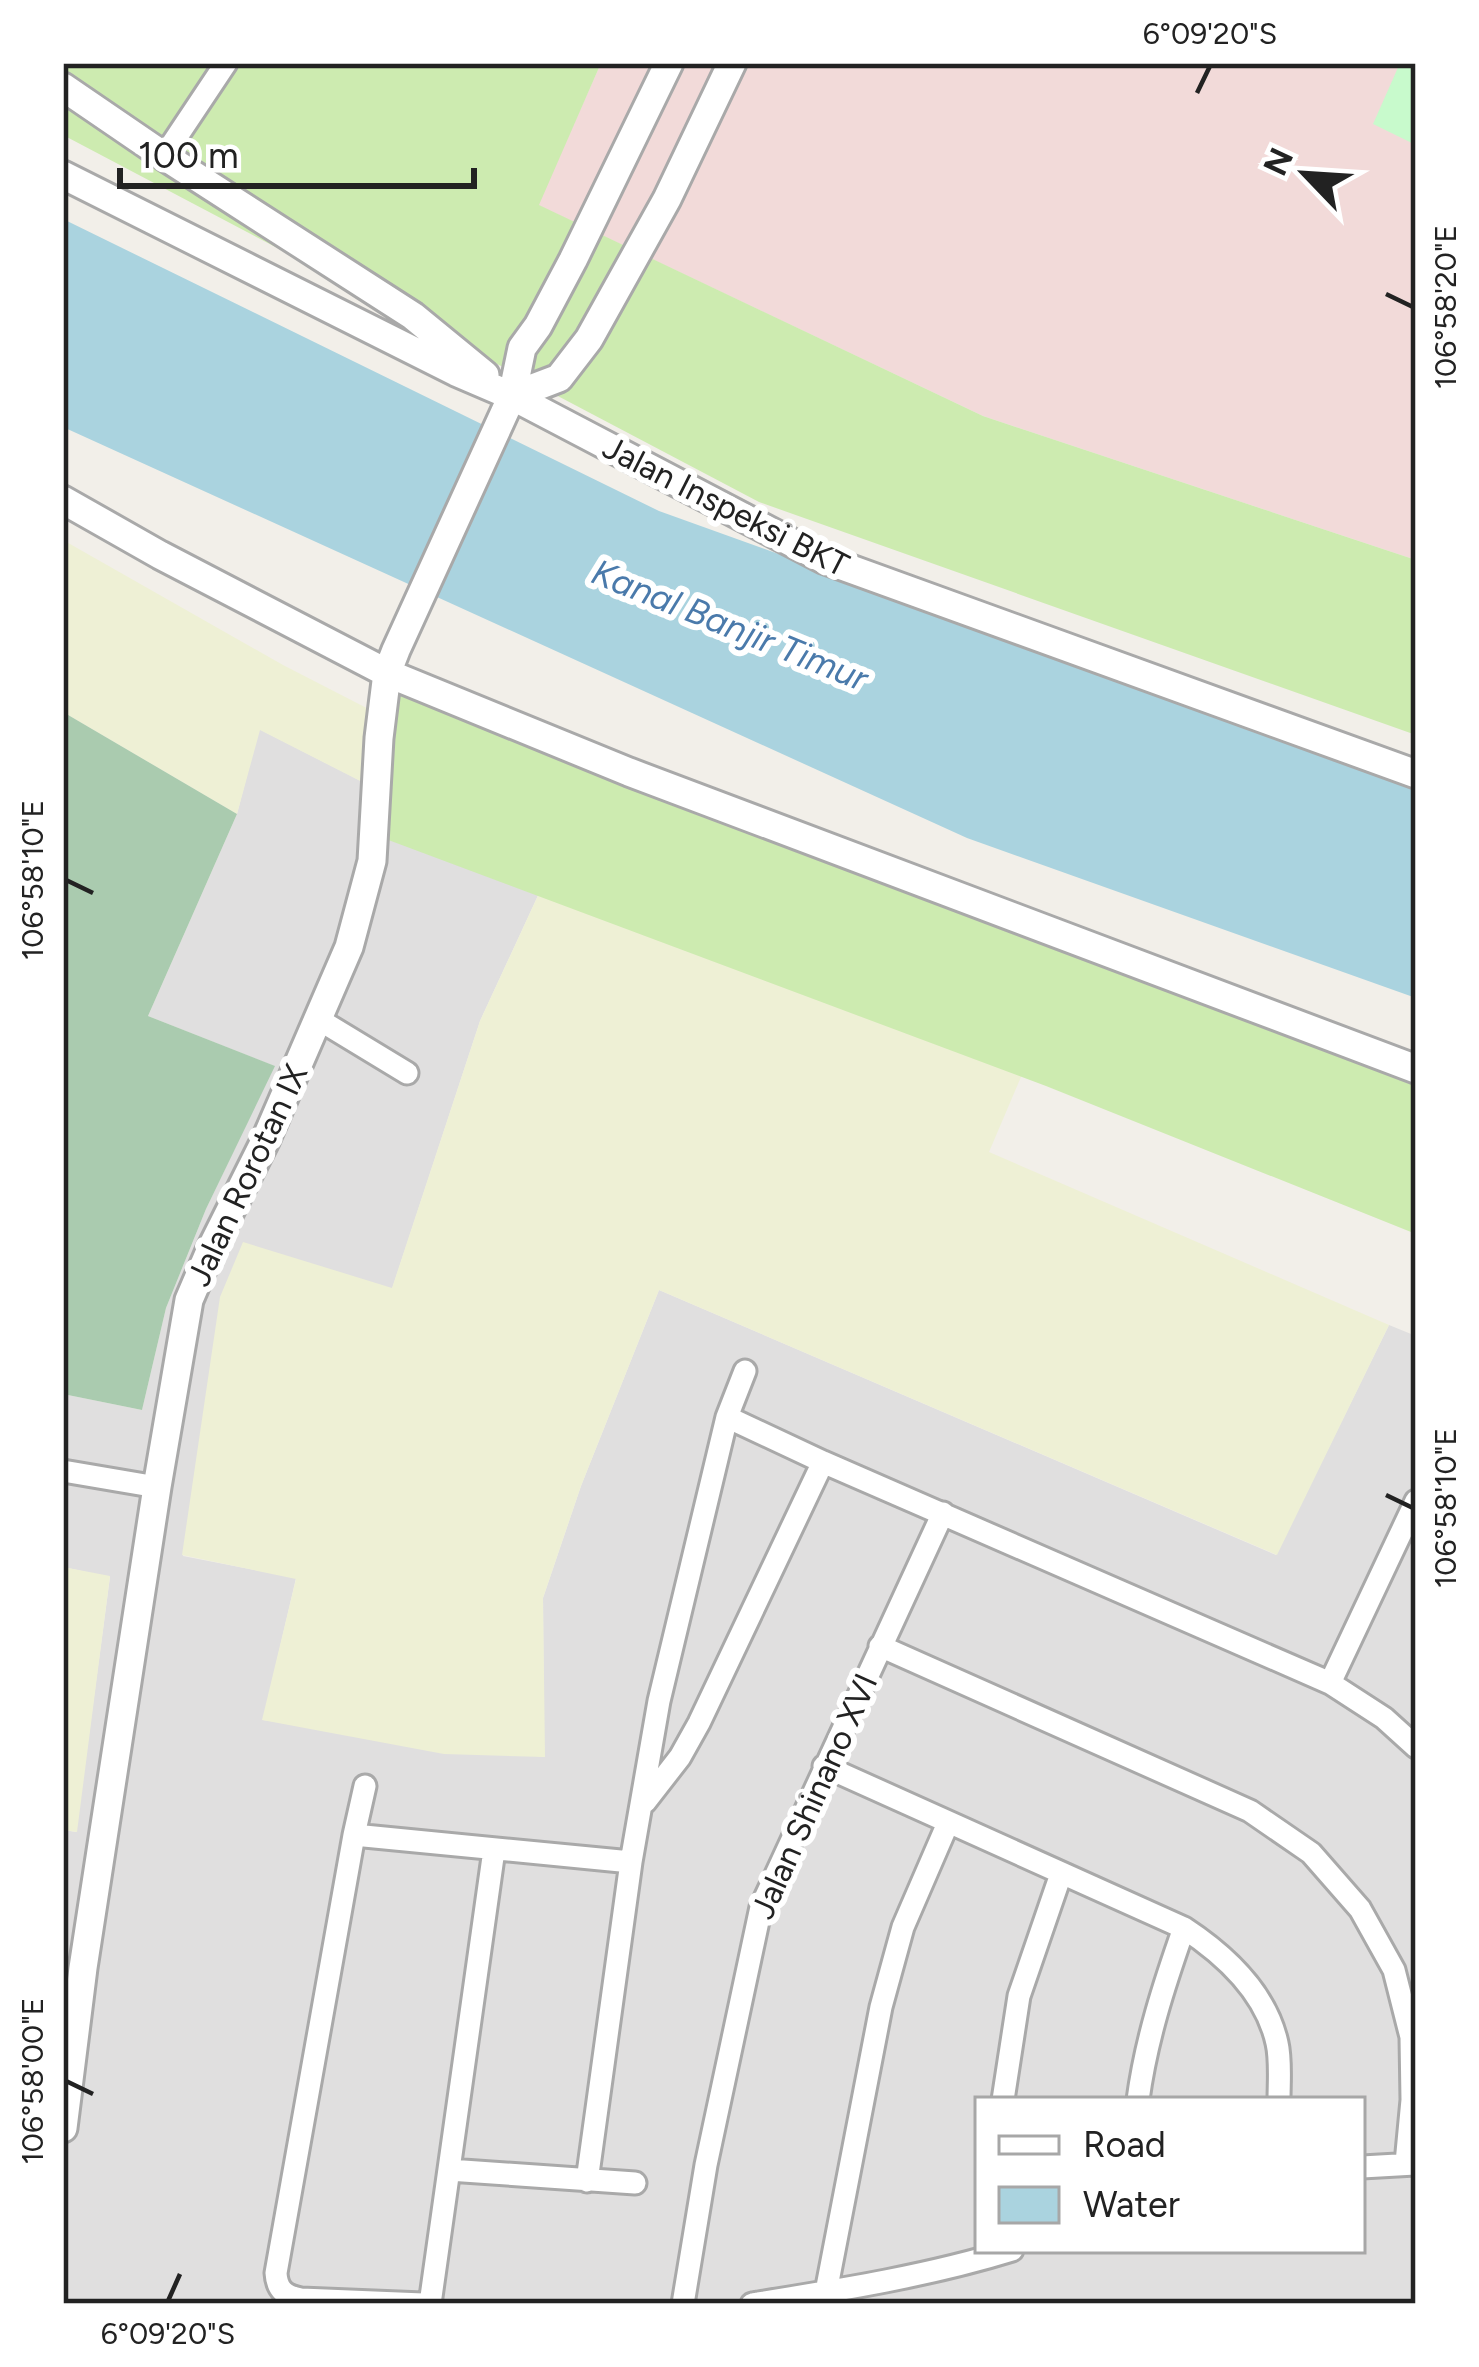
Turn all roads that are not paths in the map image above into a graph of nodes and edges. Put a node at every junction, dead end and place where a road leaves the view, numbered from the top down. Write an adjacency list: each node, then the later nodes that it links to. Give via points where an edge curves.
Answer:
1 (226, 63): 5 (street)
2 (669, 63): 7 (street, Jalan Rorotan IX, via 522,348)
3 (732, 63): 7 (street, via 589,339 560,378)
4 (63, 86): 5 (street)
5 (170, 147): 7 (street)
6 (63, 175): 7 (street, Jalan Inspeksi BKT)
7 (512, 396): 9 (street, Jalan Rorotan IX); 10 (street, Jalan Inspeksi BKT, via 824,560)
8 (63, 500): 9 (street, via 160,555)
9 (391, 661): 11 (street, Jalan Rorotan IX, via 368,883); 12 (street, via 629,772)
10 (1416, 774)
11 (318, 1018): 13 (street); 18 (street, Jalan Rorotan IX, via 190,1297)
12 (1416, 1069)
13 (407, 1073)
14 (745, 1371): 15 (street)
15 (727, 1417): 16 (street); 26 (street)
16 (823, 1462): 20 (street); 26 (street, via 699,1723)
17 (63, 1472): 18 (street)
18 (157, 1487): 36 (street, Jalan Rorotan IX)
19 (1416, 1501): 22 (street)
20 (944, 1513): 21 (street, Jalan Shinano XVI); 22 (street)
21 (880, 1646): 24 (street, Jalan Shinano XVI); 37 (street, via 1250,1811 1311,1853 1360,1910 1394,1970 1411,2038)
22 (1330, 1683): 23 (street)
23 (1416, 1747)
24 (824, 1766): 27 (street); 45 (street, Jalan Shinano XVI, via 761,1907)
25 (365, 1786): 28 (street)
26 (641, 1808): 30 (street)
27 (948, 1823): 31 (street); 43 (street, via 902,1927 881,2007)
28 (354, 1835): 29 (street); 44 (street, via 275,2273 285,2294 301,2300)
29 (494, 1850): 30 (street); 39 (street)
30 (631, 1862): 40 (street)
31 (1061, 1874): 32 (street); 33 (street, via 1019,1996)
32 (1184, 1928): 34 (street, via 1156,2006); 35 (street, via 1256,1993 1277,2043)
33 (1003, 2097)
34 (1138, 2097)
35 (1279, 2097)
36 (63, 2128)
37 (1411, 2164): 38 (street)
38 (1365, 2167)
39 (449, 2170): 40 (street); 44 (street)
40 (587, 2181): 41 (street)
41 (635, 2183)
42 (982, 2255): 43 (street)
43 (826, 2292): 46 (street)
44 (427, 2304)
45 (683, 2304)
46 (752, 2304)

